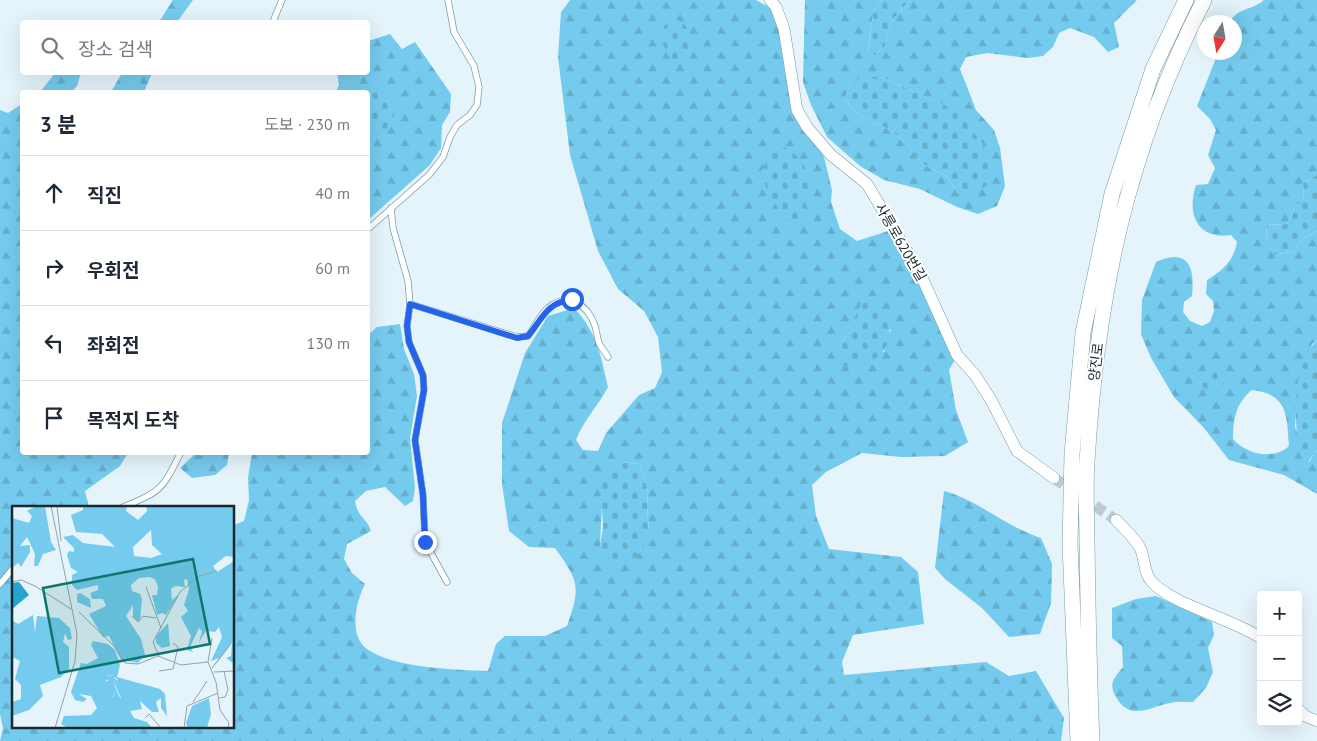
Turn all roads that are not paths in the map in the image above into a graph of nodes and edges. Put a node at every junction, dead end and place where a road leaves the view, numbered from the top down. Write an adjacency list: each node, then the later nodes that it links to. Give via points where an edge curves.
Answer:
1 (282, 0): 6 (lane)
2 (448, 0): 7 (lane, via 454,32 474,66 479,86 477,105 456,125 443,156 429,175)
3 (770, 0): 12 (street, 사릉로620번길, via 784,28 798,110 808,127 831,155 867,184 920,274 957,355 976,375 992,400 1017,451)
4 (1186, 0): 21 (main road, 양진로, via 1153,69 1112,194 1083,333 1072,454 1070,544)
5 (1204, 0): 22 (main road, 양진로, via 1169,71 1150,120 1118,232 1104,302 1087,464)
6 (275, 20)
7 (391, 208): 8 (lane); 9 (lane, via 393,228 408,281)
8 (370, 227)
9 (410, 304): 10 (lane, via 517,338 528,336 548,308 572,299 590,314 600,346); 16 (lane, via 409,342 423,375 424,390 415,440 423,495 425,542)
10 (608, 357)
11 (180, 455): 13 (lane, via 164,486)
12 (1054, 478)
13 (125, 506)
14 (1116, 520): 18 (street, via 1140,547 1152,582 1173,597)
15 (12, 569): 17 (lane)
16 (447, 582)
17 (0, 584)
18 (1257, 636)
19 (1302, 713): 20 (street)
20 (1317, 721)
21 (1078, 741)
22 (1092, 741)

